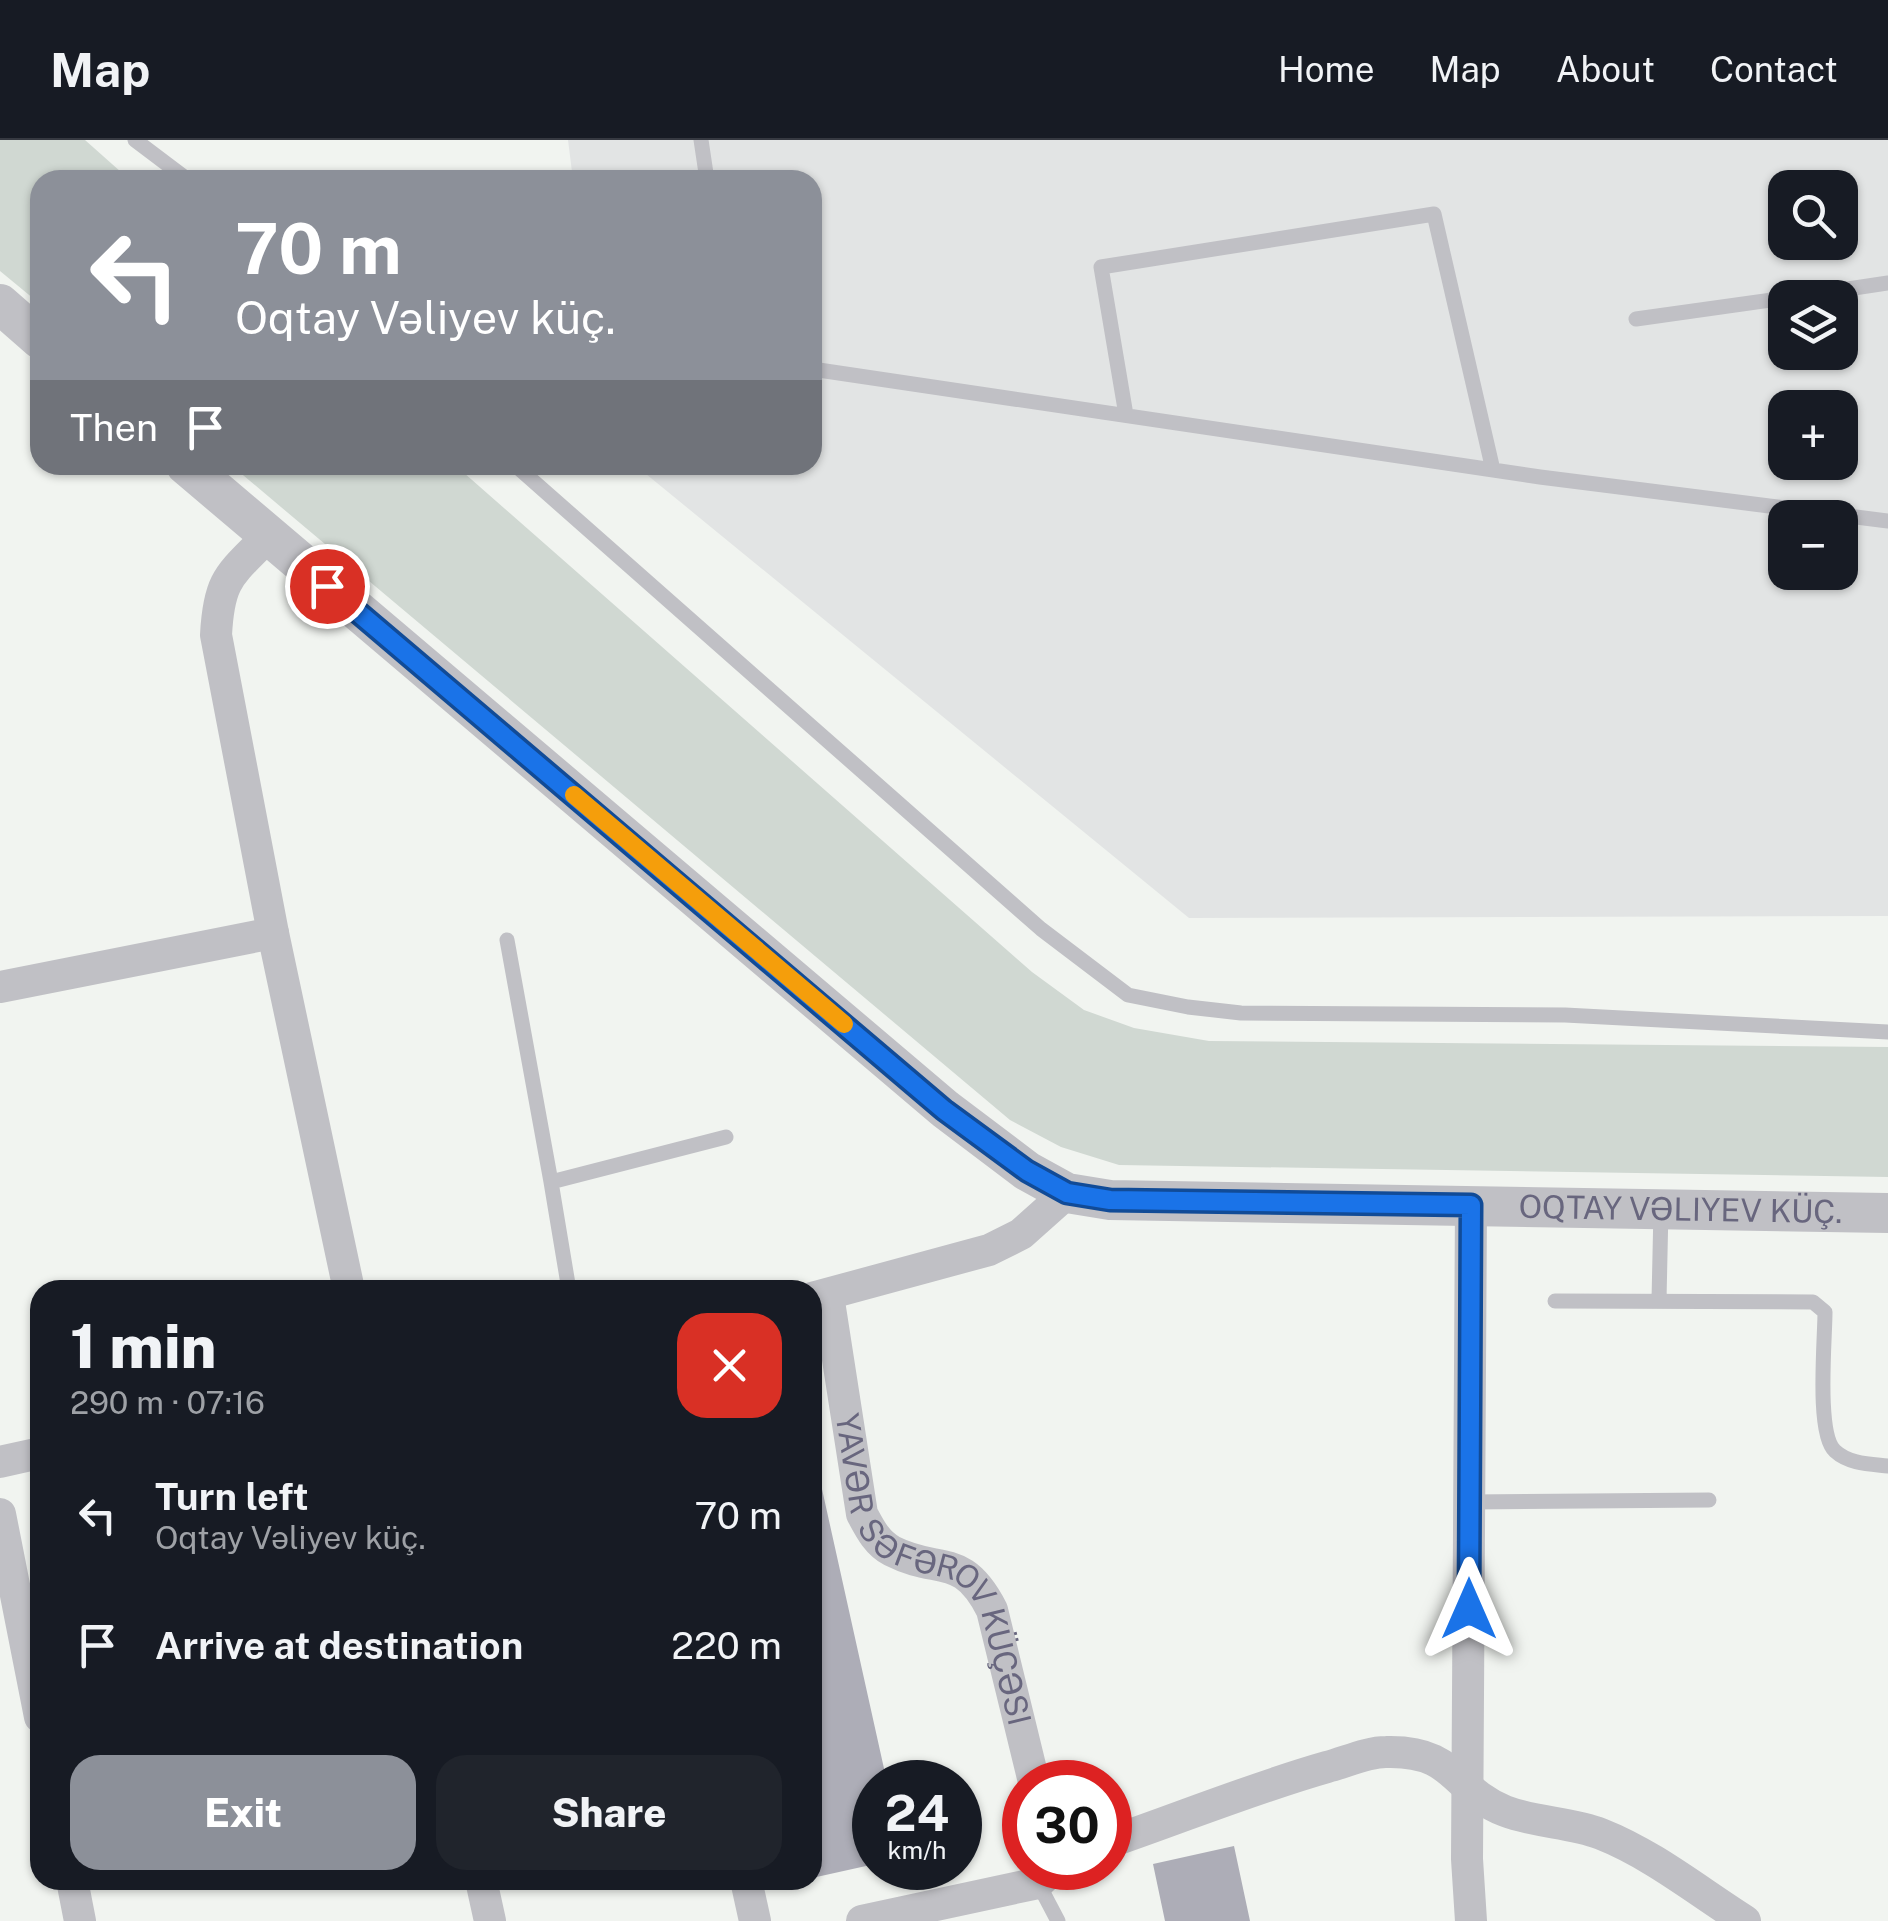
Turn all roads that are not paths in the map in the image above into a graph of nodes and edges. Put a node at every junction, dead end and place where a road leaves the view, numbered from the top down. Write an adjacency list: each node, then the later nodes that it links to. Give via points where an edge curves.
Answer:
1 (135, 140): 3 (lane)
2 (700, 140): 4 (lane)
3 (175, 170)
4 (705, 170)
5 (1888, 284): 6 (lane)
6 (1858, 288)
7 (1768, 301): 8 (lane)
8 (1636, 319)
9 (822, 370): 10 (lane)
10 (1126, 415): 11 (lane); 11 (lane, via 1101,267 1434,214)
11 (1493, 470): 14 (lane)
12 (198, 475): 15 (street, OQTAY VƏLIYEV KÜÇ.)
13 (526, 475): 19 (lane, via 1040,929 1128,994 1242,1013 1565,1015)
14 (1888, 521)
15 (268, 536): 16 (street, via 229,576 218,600 216,635); 22 (street, OQTAY VƏLIYEV KÜÇ., via 944,1110)
16 (272, 933): 18 (street); 26 (street)
17 (507, 940): 21 (lane)
18 (0, 986)
19 (1888, 1032)
20 (726, 1138): 21 (lane)
21 (551, 1182): 27 (lane)
22 (1067, 1193): 23 (street, OQTAY VƏLIYEV KÜÇ., via 1110,1200); 28 (street, YAVƏR SƏFƏROV KÜÇƏSI, via 1021,1234 990,1250)
23 (1471, 1205): 24 (street, OQTAY VƏLIYEV KÜÇ.); 36 (street, OQTAY VƏLIYEV KÜÇ.)
24 (1661, 1210): 25 (street, OQTAY VƏLIYEV KÜÇ.); 29 (lane)
25 (1888, 1214)
26 (347, 1280)
27 (567, 1280)
28 (822, 1296)
29 (1659, 1300): 30 (lane); 34 (lane, via 1813,1302 1825,1312 1824,1429 1833,1450 1854,1462)
30 (1555, 1301)
31 (822, 1307): 39 (street, YAVƏR SƏFƏROV KÜÇƏSI, via 862,1514 875,1538 893,1552 953,1568 980,1585)
32 (30, 1456): 33 (street)
33 (0, 1462)
34 (1888, 1466)
35 (1709, 1500): 36 (lane)
36 (1470, 1502): 40 (street, OQTAY VƏLIYEV KÜÇ.)
37 (0, 1514): 38 (street)
38 (30, 1666)
39 (1029, 1760)
40 (1468, 1788): 41 (street, via 1442,1761 1382,1752 1269,1783); 53 (street, OQTAY VƏLIYEV KÜÇ.); 54 (street, via 1501,1810 1625,1844)
41 (1132, 1834)
42 (74, 1890): 48 (street)
43 (483, 1890): 49 (street)
44 (748, 1890): 50 (street)
45 (1009, 1890): 47 (street)
46 (1050, 1890): 52 (lane)
47 (954, 1912): 51 (street)
48 (80, 1921)
49 (490, 1921)
50 (755, 1921)
51 (862, 1921)
52 (1058, 1921)
53 (1472, 1921)
54 (1745, 1921)

